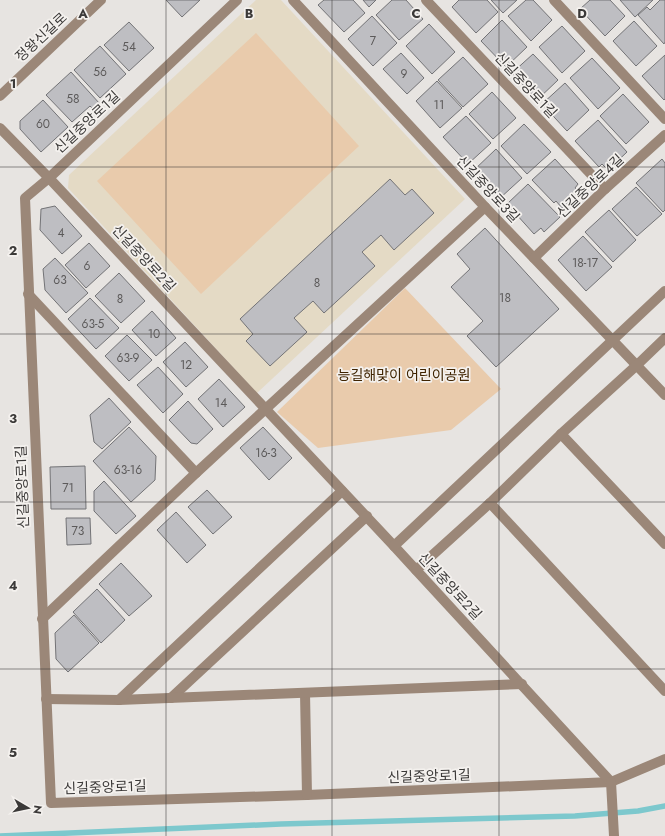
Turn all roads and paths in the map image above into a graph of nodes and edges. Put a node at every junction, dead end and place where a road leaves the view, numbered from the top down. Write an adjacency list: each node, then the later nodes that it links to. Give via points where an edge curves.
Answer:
1 (101, 0): 6 (street, 정왕신길로)
2 (237, 0): 10 (street, 신길중앙로1길)
3 (293, 0): 12 (street, 신길중앙로3길)
4 (426, 0): 11 (street, 신길중앙로1길)
5 (554, 0): 7 (street)
6 (0, 95)
7 (665, 119)
8 (0, 128): 10 (street, 신길중앙로2길)
9 (665, 135): 11 (street, 신길중앙로4길)
10 (49, 178): 15 (street, 신길중앙로1길, via 25,198); 20 (street, 신길중앙로2길)
11 (605, 189): 13 (street, 신길중앙로4길)
12 (485, 207): 13 (street, 신길중앙로3길); 20 (street)
13 (534, 258): 17 (street, 신길중앙로3길)
14 (665, 291): 17 (street)
15 (28, 294): 22 (street); 29 (street, 신길중앙로1길)
16 (665, 338): 18 (street)
17 (613, 340): 18 (street, 신길중앙로3길); 27 (street)
18 (637, 365): 19 (street, 신길중앙로3길); 21 (street)
19 (665, 395)
20 (266, 409): 22 (street); 23 (street, 신길중앙로2길)
21 (561, 434): 24 (street); 26 (street)
22 (196, 473): 29 (street)
23 (342, 491): 25 (street, 신길중앙로2길); 35 (street)
24 (490, 504): 28 (street); 31 (street)
25 (366, 516): 27 (street, 신길중앙로2길); 33 (street)
26 (665, 544)
27 (394, 546): 28 (street, 신길중앙로2길)
28 (416, 570): 30 (street, 신길중앙로2길)
29 (42, 619): 34 (street, 신길중앙로1길)
30 (522, 684): 32 (street); 37 (street, 신길중앙로2길)
31 (665, 691)
32 (305, 693): 33 (street); 38 (street)
33 (171, 698): 35 (street)
34 (46, 699): 35 (street); 38 (street, 신길중앙로1길, via 51,803)
35 (119, 700)
36 (665, 758): 37 (street, 신길중앙로1길)
37 (612, 782): 38 (street, 신길중앙로1길); 39 (street)
38 (307, 795)
39 (614, 836)

